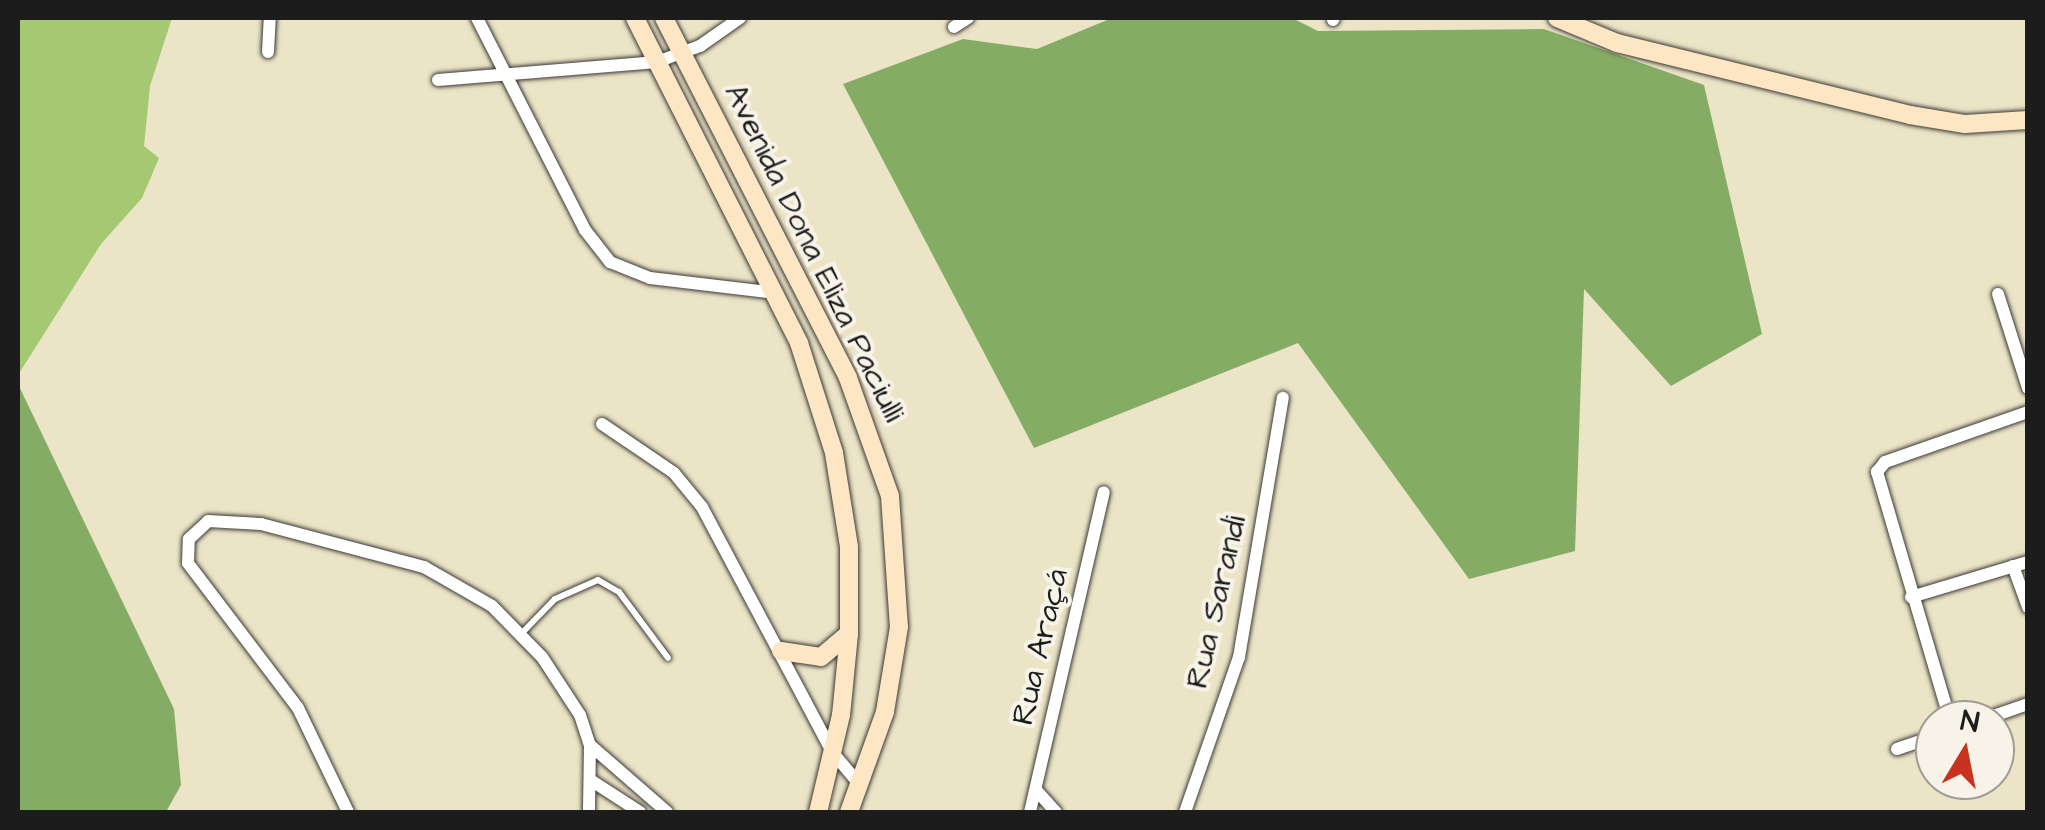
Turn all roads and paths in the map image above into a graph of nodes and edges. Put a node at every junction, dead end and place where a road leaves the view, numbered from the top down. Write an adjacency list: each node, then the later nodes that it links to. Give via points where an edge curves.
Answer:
1 (270, 18): 11 (street)
2 (477, 18): 14 (street)
3 (635, 18): 13 (street, Avenida Dona Eliza Paciulli)
4 (664, 18): 12 (street, Avenida Dona Eliza Paciulli)
5 (740, 18): 12 (street)
6 (968, 18): 9 (street)
7 (1557, 18): 10 (street)
8 (1583, 18): 10 (street)
9 (954, 27)
10 (1618, 43): 16 (street, via 1940,122)
11 (268, 52)
12 (682, 54): 13 (street); 37 (street, Avenida Dona Eliza Paciulli, via 848,378 890,496 900,626 884,712)
13 (657, 62): 14 (street); 17 (street, Avenida Dona Eliza Paciulli)
14 (506, 74): 15 (street); 17 (street, via 584,230 610,262 650,278)
15 (438, 80)
16 (2028, 120)
17 (776, 293): 28 (street, Avenida Dona Eliza Paciulli, via 811,374 834,453 848,548)
18 (1998, 294): 19 (street)
19 (2028, 388)
20 (1283, 398): 47 (street, Rua Sarandi, via 1239,657)
21 (2028, 412): 25 (street, via 1885,462 1877,472)
22 (602, 424): 29 (street, via 674,473 702,507)
23 (1104, 492): 38 (street, Rua Araçá)
24 (2020, 564): 25 (street); 26 (street)
25 (1911, 597): 31 (street)
26 (2028, 606)
27 (522, 634): 30 (lane, via 555,599 598,580 619,592); 33 (street, via 568,692); 39 (street, via 492,606 424,567 242,520 224,518 196,529 186,550 194,575 298,708)
28 (849, 634): 29 (street, via 821,657); 35 (street, Avenida Dona Eliza Paciulli)
29 (781, 652): 35 (street)
30 (668, 658)
31 (1944, 700)
32 (1915, 743): 34 (street)
33 (590, 744): 36 (street); 42 (street)
34 (1897, 749)
35 (833, 753): 37 (street); 43 (street, Avenida Dona Eliza Paciulli)
36 (592, 782): 40 (street); 41 (street)
37 (860, 785): 44 (street, Avenida Dona Eliza Paciulli)
38 (1036, 790): 45 (street, Rua Araçá); 46 (street)
39 (348, 812)
40 (589, 812)
41 (640, 812)
42 (666, 812)
43 (818, 812)
44 (849, 812)
45 (1030, 812)
46 (1056, 812)
47 (1185, 812)

